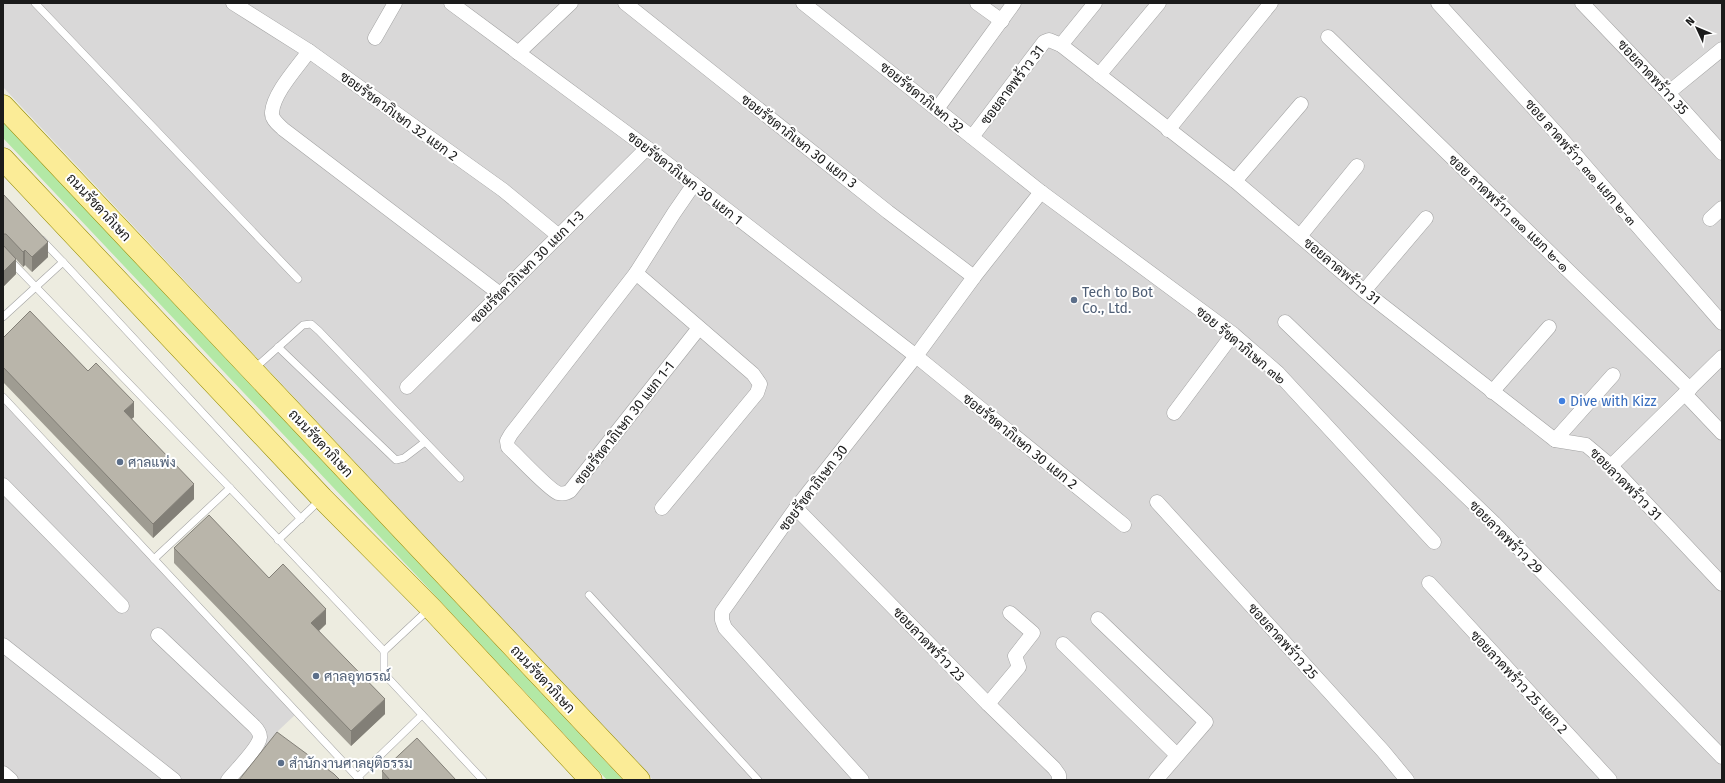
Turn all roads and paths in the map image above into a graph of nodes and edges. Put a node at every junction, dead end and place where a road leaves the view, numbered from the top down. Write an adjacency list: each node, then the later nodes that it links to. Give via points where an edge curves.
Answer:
1 (35, 3): 46 (lane)
2 (233, 3): 20 (street, ซอยรัชดาภิเษก 32 แยก 2)
3 (395, 3): 17 (street)
4 (451, 3): 21 (street, ซอยรัชดาภิเษก 30 แยก 1)
5 (571, 3): 21 (street)
6 (625, 3): 45 (street, ซอยรัชดาภิเษก 30 แยก 3)
7 (803, 3): 26 (street, ซอยรัชดาภิเษก 32)
8 (977, 3): 15 (street)
9 (1014, 3): 15 (street)
10 (1095, 3): 18 (street)
11 (1159, 3): 22 (street)
12 (1271, 3): 27 (street)
13 (1438, 3): 52 (street, ซอย ลาดพร้าว ๓๑ แยก ๒-๓, via 1565,143)
14 (1582, 3): 23 (street, ซอยลาดพร้าว 35)
15 (1002, 21): 26 (street)
16 (1328, 36): 62 (street, ซอย ลาดพร้าว ๓๑ แยก ๒-๑)
17 (375, 38)
18 (1061, 45): 22 (street, ซอยลาดพร้าว 31); 28 (street, ซอยลาดพร้าว 31, via 1049,40 1044,42)
19 (1722, 49): 23 (street)
20 (309, 51): 40 (street, ซอยรัชดาภิเษก 32 แยก 2, via 503,190); 49 (street, via 278,95 272,112 274,121)
21 (518, 53): 29 (street, ซอยรัชดาภิเษก 30 แยก 1)
22 (1099, 75): 27 (street, ซอยลาดพร้าว 31)
23 (1668, 93): 30 (street, ซอยลาดพร้าว 35)
24 (1301, 104): 33 (street)
25 (3, 106): 59 (main road, ถนนรัชดาภิเษก)
26 (937, 109): 28 (street, ซอยรัชดาภิเษก 32)
27 (1168, 130): 33 (street, ซอยลาดพร้าว 31)
28 (972, 137): 35 (street, ซอยรัชดาภิเษก 32)
29 (647, 148): 34 (street, ซอยรัชดาภิเษก 30 แยก 1); 40 (street, ซอยรัชดาภิเษก 30 แยก 1-3)
30 (1722, 153)
31 (3, 158): 73 (main road)
32 (1357, 166): 41 (street)
33 (1235, 182): 41 (street, ซอยลาดพร้าว 31)
34 (694, 184): 44 (street, ซอยรัชดาภิเษก 30 แยก 1-1); 57 (street, ซอยรัชดาภิเษก 30 แยก 1)
35 (1041, 192): 45 (street, ซอยรัชดาภิเษก 30); 55 (street, ซอย รัชดาภิเษก ๓๒)
36 (1722, 208): 38 (street)
37 (1426, 218): 48 (street)
38 (1710, 219)
39 (36, 234): 43 (lane)
40 (559, 236): 49 (street, ซอยรัชดาภิเษก 30 แยก 1-3)
41 (1300, 236): 48 (street, ซอยลาดพร้าว 31)
42 (3, 253): 47 (lane)
43 (63, 262): 47 (lane); 77 (lane)
44 (636, 273): 54 (street); 54 (street, ซอยรัชดาภิเษก 30 แยก 1-1, via 507,441 508,447 548,485 558,493 570,491)
45 (974, 277): 57 (street, ซอยรัชดาภิเษก 30)
46 (298, 279)
47 (36, 286): 50 (lane); 72 (lane)
48 (1364, 291): 63 (street, ซอยลาดพร้าว 31)
49 (500, 294): 61 (street, ซอยรัชดาภิเษก 30 แยก 1-3)
50 (3, 317)
51 (1284, 322): 96 (street, ซอยลาดพร้าว 29, via 1494,523)
52 (1722, 323)
53 (1549, 327): 63 (street)
54 (699, 328): 75 (street, via 753,374 760,384 757,393)
55 (1233, 334): 65 (street); 80 (street, ซอย รัชดาภิเษก ๓๒, via 1278,373)
56 (278, 347): 59 (lane); 68 (lane, via 396,460 404,458); 68 (lane, via 303,325 311,324)
57 (916, 356): 76 (street, ซอยรัชดาภิเษก 30); 78 (street, ซอยรัชดาภิเษก 30 แยก 2)
58 (1722, 357): 62 (street)
59 (253, 371): 104 (main road, ถนนรัชดาภิเษก)
60 (1613, 375): 67 (street)
61 (407, 387)
62 (1687, 391): 66 (street, ซอย ลาดพร้าว ๓๑ แยก ๒-๑); 69 (street)
63 (1492, 392): 67 (street, ซอยลาดพร้าว 31)
64 (3, 397): 81 (lane)
65 (1174, 413)
66 (1722, 434)
67 (1555, 440): 69 (street, ซอยลาดพร้าว 31, via 1586,445)
68 (425, 442): 70 (lane)
69 (1611, 466): 83 (street, ซอยลาดพร้าว 31)
70 (460, 478)
71 (3, 485): 85 (street)
72 (230, 488): 79 (lane); 81 (lane)
73 (322, 498): 77 (lane); 86 (main road)
74 (1157, 502): 109 (street, ซอยลาดพร้าว 25)
75 (662, 508)
76 (796, 508): 93 (street, ซอยลาดพร้าว 23); 106 (street, ซอยรัชดาภิเษก 30, via 722,612 722,620 725,628)
77 (301, 519): 79 (lane)
78 (1124, 525)
79 (278, 540): 92 (lane)
80 (1434, 542)
81 (154, 559): 98 (lane)
82 (1429, 584): 110 (street, ซอยลาดพร้าว 25 แยก 2)
83 (1722, 584)
84 (589, 595): 105 (lane)
85 (122, 606)
86 (431, 608): 92 (lane); 103 (main road)
87 (1010, 613): 93 (street, via 1033,633 1015,656 1019,667)
88 (1098, 619): 95 (street, via 1206,722)
89 (158, 635): 101 (street, via 259,733 257,746)
90 (1063, 644): 95 (street)
91 (3, 646): 100 (street)
92 (384, 651): 94 (lane, via 384,669 388,678)
93 (988, 704): 107 (street, ซอยลาดพร้าว 23, via 1054,768)
94 (422, 715): 98 (lane); 102 (lane)
95 (1177, 755): 108 (street)
96 (1722, 757)
97 (3, 773): 99 (street)
98 (359, 778)
99 (11, 780)
100 (174, 780)
101 (228, 780)
102 (483, 780)
103 (591, 780)
104 (639, 780)
105 (758, 780)
106 (862, 780)
107 (1059, 780)
108 (1156, 780)
109 (1407, 780)
110 (1610, 780)

